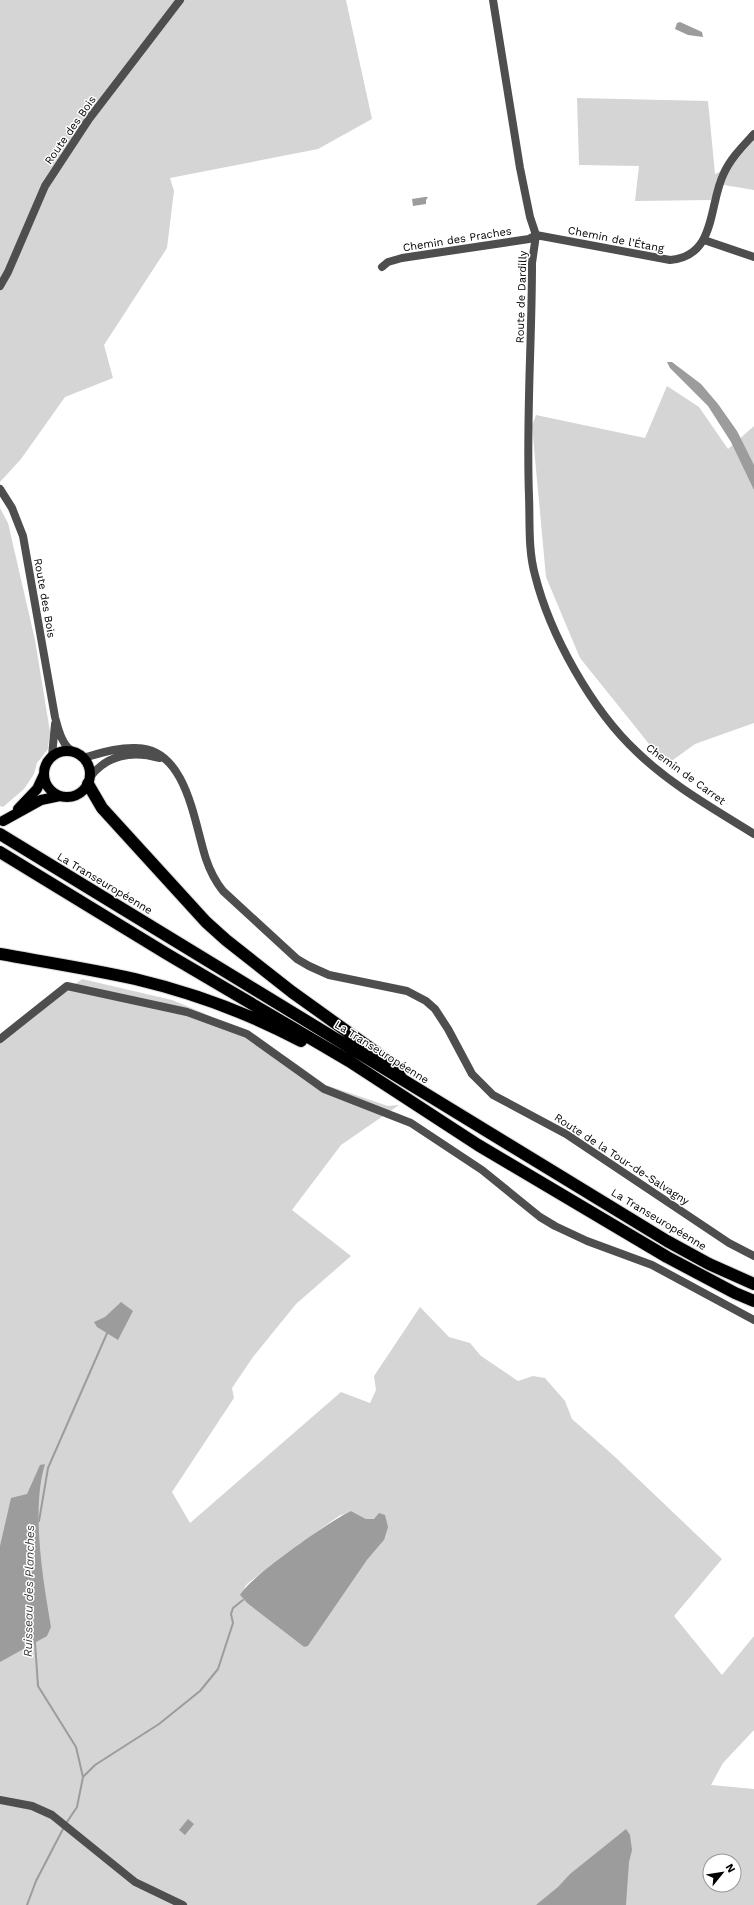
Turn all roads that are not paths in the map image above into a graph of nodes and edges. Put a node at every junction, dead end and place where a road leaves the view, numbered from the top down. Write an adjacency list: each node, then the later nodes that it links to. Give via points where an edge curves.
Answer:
1 (180, 0): 8 (street, Route des Bois, via 89,119 45,186)
2 (493, 0): 4 (street, Route de Dardilly, via 520,168)
3 (754, 134): 5 (street, via 723,174)
4 (536, 235): 5 (street, Chemin de l'Étang, via 670,260 694,252); 7 (street, Chemin des Praches, via 529,239 402,258 388,262); 10 (street, Route de Dardilly, via 532,263 528,443)
5 (704, 240): 6 (street)
6 (754, 257)
7 (382, 267)
8 (0, 286)
9 (0, 489): 11 (street, Route des Bois, via 12,508 23,536)
10 (532, 552): 22 (street, Chemin de Carret, via 534,574 555,630 597,706 616,731 637,753 667,777)
11 (55, 717): 12 (street, Route des Bois, via 63,741); 13 (street, Route des Bois)
12 (74, 752): 13 (main road, via 65,751); 14 (main road)
13 (52, 756): 16 (main road)
14 (83, 758): 15 (street, Route de la Tour-de-Salvagny, via 125,748 138,748 153,751); 17 (main road, via 90,770)
15 (165, 760): 17 (street, via 139,754 122,755 98,767); 28 (street, Route de la Tour-de-Salvagny, via 177,772 186,790 214,880 297,959 329,975 401,990 426,1001 435,1009 448,1029 472,1074 493,1095 566,1134 729,1243)
16 (44, 774): 18 (main road, via 48,788); 19 (main road, via 36,789)
17 (89, 781): 18 (main road, via 85,790 73,797); 27 (highway, via 102,808 206,922 292,992 391,1062)
18 (60, 796): 19 (main road, via 41,800)
19 (12, 814): 20 (main road)
20 (3, 821)
21 (0, 834): 27 (highway, La Transeuropéenne)
22 (754, 834)
23 (0, 852): 26 (highway)
24 (0, 954): 26 (highway, via 107,973 164,987 248,1016 328,1055)
25 (0, 1039): 31 (street, via 67,986 187,1012 247,1034 324,1089 411,1123 482,1170 555,1226 652,1265)
26 (350, 1061): 30 (highway, via 484,1149 667,1257)
27 (403, 1080): 29 (highway, La Transeuropéenne, via 667,1241)
28 (754, 1256)
29 (754, 1284)
30 (754, 1301)
31 (754, 1320)
32 (0, 1800): 33 (street, via 32,1806 52,1815 135,1882)
33 (183, 1905)

